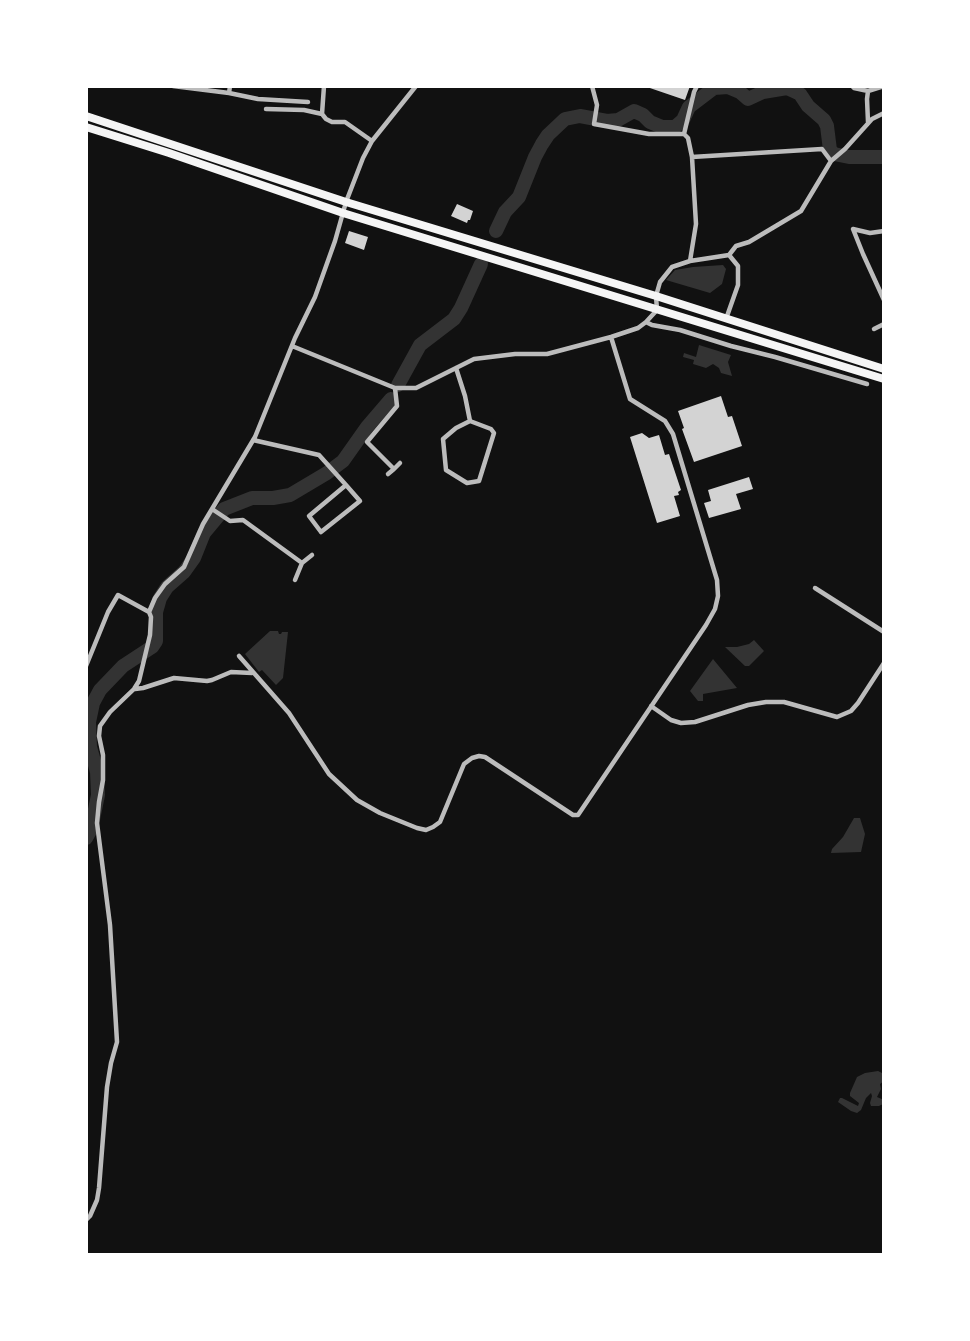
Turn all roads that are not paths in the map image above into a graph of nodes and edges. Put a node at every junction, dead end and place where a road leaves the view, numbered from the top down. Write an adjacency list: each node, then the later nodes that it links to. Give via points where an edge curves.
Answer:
1 (173, 86): 10 (street)
2 (230, 86): 10 (street)
3 (324, 86): 14 (street)
4 (416, 86): 19 (street)
5 (592, 86): 18 (street, via 597,106 594,124 649,134)
6 (697, 86): 18 (street)
7 (852, 86): 9 (street)
8 (884, 86): 9 (street)
9 (868, 91): 16 (street)
10 (229, 93): 11 (street)
11 (308, 102)
12 (266, 109): 14 (street)
13 (884, 113): 16 (street)
14 (322, 114): 19 (street, via 345,122)
15 (86, 116): 22 (highway)
16 (868, 123): 21 (street)
17 (86, 127): 23 (highway)
18 (684, 134): 20 (street)
19 (372, 141): 22 (street)
20 (692, 157): 21 (street, via 822,149); 26 (street, via 696,224)
21 (831, 162): 25 (street, via 801,211)
22 (346, 202): 23 (street); 27 (highway)
23 (343, 213): 29 (highway); 35 (street, via 315,297)
24 (884, 231): 28 (street, via 853,229)
25 (729, 254): 26 (street); 30 (street, via 738,266 738,285)
26 (690, 261): 27 (street, via 672,267)
27 (656, 296): 29 (street); 30 (highway)
28 (884, 300)
29 (657, 310): 31 (street); 38 (highway)
30 (726, 318): 37 (highway)
31 (646, 322): 34 (street); 39 (street)
32 (884, 324): 33 (street)
33 (874, 329)
34 (611, 337): 36 (street, via 547,354 474,359); 59 (street, via 630,399 665,421 673,434 717,580 715,610)
35 (292, 346): 40 (street); 42 (street)
36 (456, 368): 40 (street, via 416,388); 41 (street)
37 (884, 369)
38 (884, 379)
39 (867, 384)
40 (395, 388): 44 (street, via 397,406 367,442)
41 (470, 421): 41 (street, via 494,433 479,481 467,483 446,470 443,439)
42 (253, 440): 46 (street, via 319,455); 47 (street)
43 (400, 463): 44 (street)
44 (394, 469): 45 (street)
45 (388, 474)
46 (346, 485): 46 (street, via 360,501 321,532 309,516)
47 (212, 509): 49 (street, via 230,521 243,520); 52 (street, via 184,567 164,584)
48 (312, 555): 49 (street)
49 (302, 563): 50 (street)
50 (295, 580)
51 (815, 588): 53 (street)
52 (149, 612): 56 (street, via 118,595); 58 (street, via 148,645)
53 (884, 632)
54 (239, 656): 57 (street)
55 (884, 663): 59 (street, via 858,703 837,717 784,702 766,702 681,723)
56 (86, 666)
57 (253, 673): 58 (street, via 231,672 206,681 174,678); 59 (street, via 289,713 340,785 380,813 426,830 440,822 464,764 479,756 578,815)
58 (134, 689): 60 (street, via 110,712 99,731 103,780 97,823 110,925 117,1042 107,1087 97,1200)
59 (651, 706)
60 (86, 1220)

